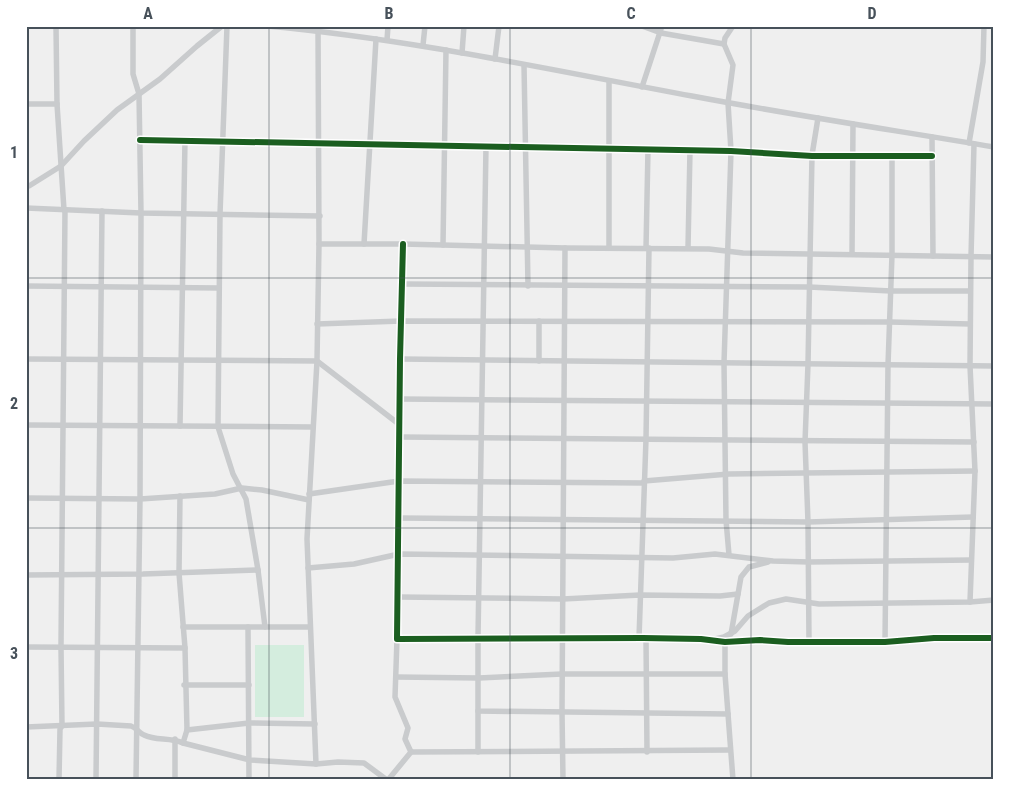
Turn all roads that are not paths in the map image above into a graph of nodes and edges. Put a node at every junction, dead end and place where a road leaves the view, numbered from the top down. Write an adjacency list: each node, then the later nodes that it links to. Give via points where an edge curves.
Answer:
1 (56, 26): 29 (street)
2 (133, 26): 26 (street, via 133,74)
3 (222, 26): 26 (street)
4 (227, 26): 35 (street)
5 (267, 26): 13 (street)
6 (388, 26): 17 (street)
7 (425, 26): 19 (street)
8 (464, 26): 21 (street)
9 (498, 26): 22 (street)
10 (642, 26): 15 (street)
11 (733, 26): 18 (street)
12 (984, 26): 36 (street, via 983,62)
13 (286, 27): 14 (street)
14 (318, 29): 16 (street); 37 (street)
15 (662, 30): 18 (street); 25 (street)
16 (376, 39): 17 (street); 38 (street)
17 (387, 40): 19 (street)
18 (724, 44): 27 (street, via 733,64)
19 (423, 45): 20 (street)
20 (446, 50): 21 (street); 39 (street)
21 (462, 53): 22 (street)
22 (495, 59): 23 (street)
23 (524, 64): 24 (street); 41 (street)
24 (609, 81): 25 (street); 43 (street)
25 (642, 87): 27 (street)
26 (139, 94): 33 (street); 51 (street, via 117,110)
27 (728, 103): 30 (street); 46 (street)
28 (26, 104): 29 (street)
29 (57, 104): 51 (street)
30 (818, 118): 31 (street); 47 (street)
31 (853, 124): 32 (street); 48 (street)
32 (932, 137): 36 (street); 50 (street)
33 (140, 140): 34 (street); 56 (street)
34 (185, 140): 35 (street); 57 (street)
35 (222, 141): 37 (street); 58 (street)
36 (972, 143): 42 (street); 75 (street)
37 (319, 144): 38 (street); 59 (street)
38 (370, 145): 39 (street); 61 (street)
39 (445, 146): 40 (street); 63 (street)
40 (486, 146): 41 (street); 64 (street)
41 (525, 146): 43 (street); 65 (street)
42 (994, 147)
43 (609, 148): 44 (street); 67 (street)
44 (648, 149): 45 (street); 68 (street)
45 (690, 150): 46 (street); 69 (street)
46 (731, 151): 47 (street); 70 (street)
47 (812, 156): 48 (street); 71 (street)
48 (852, 156): 49 (street); 72 (street)
49 (892, 156): 50 (street); 73 (street)
50 (932, 156): 74 (street)
51 (61, 166): 52 (street); 54 (street)
52 (26, 186)
53 (26, 208): 54 (street)
54 (65, 210): 55 (street); 82 (street)
55 (102, 211): 56 (street); 83 (street)
56 (141, 213): 57 (street); 84 (street)
57 (184, 214): 58 (street); 88 (street)
58 (220, 214): 59 (street); 89 (street)
59 (320, 216): 60 (street)
60 (319, 244): 61 (street); 100 (street)
61 (364, 244): 62 (street)
62 (403, 244): 63 (street); 77 (street)
63 (443, 245): 64 (street)
64 (484, 245): 65 (street); 78 (street)
65 (527, 247): 66 (street); 80 (street)
66 (565, 248): 67 (street); 81 (street)
67 (609, 248): 68 (street)
68 (647, 248): 69 (street); 85 (street)
69 (688, 248): 70 (street)
70 (727, 252): 71 (street); 86 (street)
71 (809, 254): 72 (street); 87 (street)
72 (852, 254): 73 (street)
73 (892, 255): 74 (street); 90 (street)
74 (933, 256): 75 (street)
75 (970, 257): 76 (street); 91 (street)
76 (994, 257)
77 (402, 284): 78 (street); 92 (street)
78 (483, 285): 80 (street); 93 (street)
79 (26, 286): 82 (street)
80 (528, 286): 81 (street)
81 (565, 286): 85 (street); 95 (street)
82 (64, 287): 83 (street); 104 (street)
83 (102, 287): 84 (street); 105 (street)
84 (141, 287): 88 (street); 106 (street)
85 (648, 287): 86 (street); 96 (street)
86 (726, 287): 87 (street); 97 (street)
87 (809, 287): 90 (street); 98 (street)
88 (182, 288): 89 (street); 107 (street)
89 (219, 288): 109 (street)
90 (891, 291): 91 (street); 99 (street)
91 (970, 292): 101 (street)
92 (401, 321): 93 (street); 100 (street); 102 (street)
93 (482, 321): 94 (street); 108 (street)
94 (539, 321): 95 (street); 111 (street)
95 (564, 321): 96 (street); 112 (street)
96 (648, 322): 97 (street); 113 (street)
97 (726, 322): 98 (street); 114 (street)
98 (808, 322): 99 (street); 115 (street)
99 (890, 322): 101 (street); 116 (street)
100 (317, 324): 110 (street)
101 (970, 324): 117 (street)
102 (400, 359): 108 (street); 119 (street)
103 (26, 360): 104 (street)
104 (64, 360): 105 (street); 129 (street)
105 (101, 360): 106 (street); 131 (street)
106 (140, 360): 107 (street); 132 (street)
107 (181, 360): 109 (street); 133 (street)
108 (482, 360): 111 (street); 120 (street)
109 (218, 361): 110 (street); 134 (street)
110 (316, 361): 130 (street); 135 (street)
111 (539, 361): 112 (street)
112 (564, 361): 113 (street); 121 (street)
113 (647, 362): 114 (street); 122 (street)
114 (724, 363): 115 (street); 123 (street)
115 (808, 364): 116 (street); 124 (street)
116 (888, 365): 117 (street); 125 (street)
117 (970, 366): 118 (street); 126 (street)
118 (994, 366)
119 (400, 399): 120 (street); 130 (street)
120 (481, 399): 121 (street); 137 (street)
121 (564, 400): 122 (street); 138 (street)
122 (646, 401): 123 (street); 139 (street)
123 (724, 401): 124 (street); 140 (street)
124 (807, 402): 125 (street); 141 (street)
125 (888, 402): 126 (street); 142 (street)
126 (972, 404): 127 (street); 143 (street)
127 (994, 404)
128 (26, 425): 129 (street)
129 (63, 425): 131 (street); 156 (street)
130 (400, 425): 136 (street)
131 (100, 426): 132 (street); 157 (street)
132 (140, 426): 133 (street); 158 (street)
133 (180, 426): 134 (street)
134 (218, 426): 135 (street); 152 (street, via 233,474)
135 (312, 427): 154 (street)
136 (400, 437): 137 (street); 148 (street)
137 (481, 438): 138 (street); 149 (street)
138 (564, 438): 139 (street); 150 (street)
139 (646, 439): 140 (street); 151 (street)
140 (724, 440): 141 (street); 147 (street)
141 (805, 441): 142 (street); 146 (street)
142 (888, 441): 143 (street); 145 (street)
143 (974, 442): 144 (street)
144 (975, 471): 145 (street); 159 (street)
145 (887, 472): 146 (street); 165 (street)
146 (807, 473): 147 (street); 166 (street)
147 (725, 474): 151 (street); 164 (street)
148 (400, 481): 149 (street); 154 (street); 160 (street)
149 (480, 482): 150 (street); 161 (street)
150 (564, 482): 151 (street); 162 (street)
151 (644, 482): 163 (street)
152 (242, 488): 153 (street); 154 (street); 177 (street)
153 (180, 496): 158 (street); 178 (street)
154 (309, 497): 176 (street)
155 (26, 498): 156 (street)
156 (62, 498): 157 (street); 180 (street)
157 (99, 499): 158 (street); 181 (street)
158 (140, 499): 182 (street)
159 (973, 516): 165 (street); 173 (street)
160 (399, 518): 161 (street); 167 (street)
161 (480, 518): 162 (street); 168 (street)
162 (564, 519): 163 (street); 170 (street)
163 (643, 519): 164 (street); 171 (street)
164 (726, 520): 166 (street); 169 (street)
165 (887, 520): 166 (street); 172 (street)
166 (808, 522): 175 (street)
167 (399, 554): 168 (street); 176 (street, via 354,564); 185 (street)
168 (479, 555): 170 (street); 186 (street)
169 (729, 555): 171 (street); 174 (street)
170 (563, 556): 171 (street); 187 (street)
171 (642, 557): 184 (street)
172 (885, 560): 173 (street); 175 (street); 189 (street)
173 (971, 560): 190 (street)
174 (773, 561): 175 (street); 183 (street, via 749,567 741,577)
175 (809, 562): 191 (street)
176 (308, 568): 195 (street)
177 (258, 570): 178 (street); 194 (street)
178 (179, 573): 182 (street); 192 (street)
179 (26, 574): 180 (street)
180 (61, 574): 181 (street); 208 (street)
181 (98, 574): 182 (street); 209 (street)
182 (139, 574): 210 (street)
183 (738, 594): 184 (street); 196 (street)
184 (640, 595): 187 (street); 199 (street)
185 (398, 597): 186 (street); 202 (street)
186 (478, 598): 187 (street); 197 (street)
187 (563, 599): 198 (street)
188 (994, 600): 190 (street)
189 (885, 602): 190 (street); 191 (street); 206 (street)
190 (970, 602)
191 (809, 603): 196 (street, via 786,599 768,603 748,616); 205 (street)
192 (183, 627): 193 (street); 211 (street)
193 (248, 627): 194 (street); 218 (street)
194 (265, 627): 195 (street)
195 (310, 627): 225 (street)
196 (731, 634): 203 (street)
197 (478, 638): 198 (street); 202 (street); 216 (street)
198 (563, 638): 199 (street); 212 (street)
199 (639, 638): 200 (street)
200 (646, 638): 203 (street); 213 (street)
201 (994, 638): 206 (street)
202 (398, 639): 215 (street)
203 (710, 640): 204 (street)
204 (725, 642): 205 (street); 214 (street)
205 (809, 642): 206 (street)
206 (885, 642)
207 (26, 647): 208 (street)
208 (61, 647): 209 (street); 226 (street)
209 (98, 648): 210 (street); 224 (street)
210 (138, 648): 211 (street); 228 (street)
211 (184, 648): 217 (street)
212 (562, 674): 213 (street); 216 (street); 220 (street)
213 (646, 674): 214 (street); 221 (street)
214 (725, 674): 222 (street)
215 (396, 677): 216 (street); 233 (street, via 395,698 408,728 405,739)
216 (478, 678): 219 (street)
217 (184, 685): 218 (street); 229 (street)
218 (248, 685): 223 (street)
219 (478, 711): 220 (street); 234 (street)
220 (562, 712): 221 (street); 235 (street)
221 (646, 714): 222 (street); 236 (street)
222 (728, 714): 232 (street)
223 (249, 723): 225 (street); 229 (street); 237 (street)
224 (97, 724): 226 (street); 228 (street); 240 (street)
225 (315, 724): 238 (street)
226 (62, 726): 227 (street); 239 (street)
227 (26, 727)
228 (135, 727): 230 (street, via 143,735); 241 (street)
229 (187, 730): 231 (street)
230 (175, 739): 231 (street); 242 (street)
231 (183, 744): 237 (street)
232 (730, 750): 236 (street); 246 (street)
233 (411, 752): 234 (street); 244 (street)
234 (478, 752): 235 (street)
235 (562, 752): 236 (street); 245 (street)
236 (647, 752)
237 (250, 760): 238 (street); 243 (street)
238 (316, 764): 244 (street, via 364,763)
239 (59, 780)
240 (96, 780)
241 (136, 780)
242 (175, 780)
243 (249, 780)
244 (387, 780)
245 (563, 780)
246 (733, 780)

